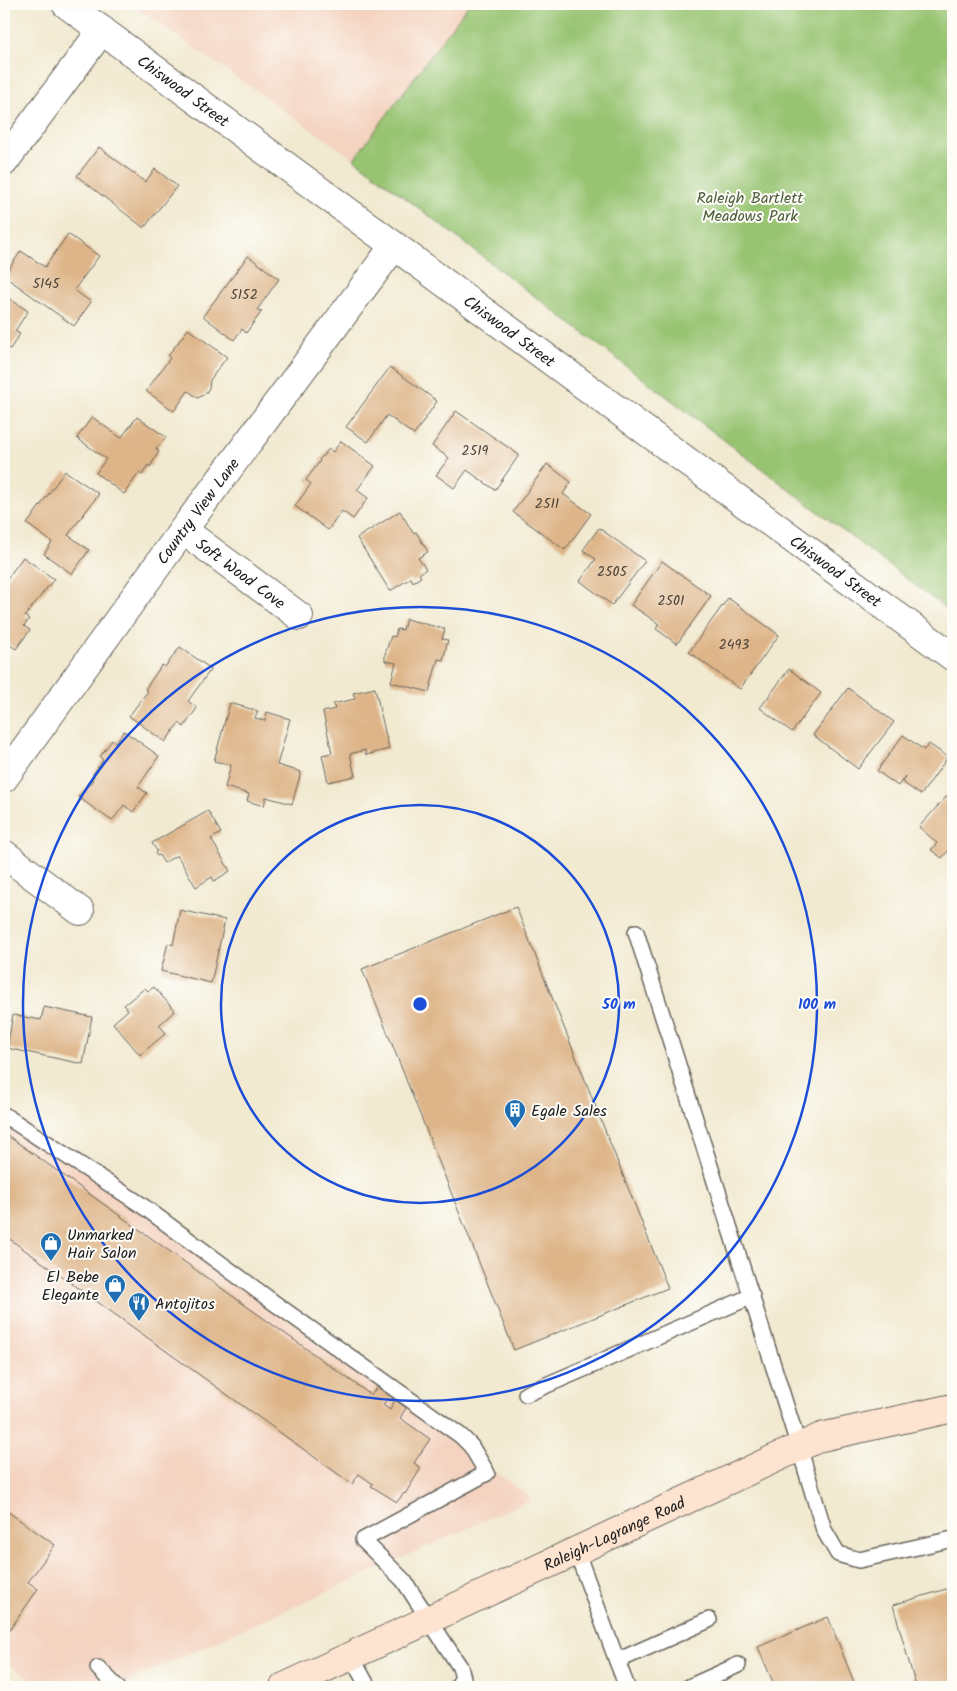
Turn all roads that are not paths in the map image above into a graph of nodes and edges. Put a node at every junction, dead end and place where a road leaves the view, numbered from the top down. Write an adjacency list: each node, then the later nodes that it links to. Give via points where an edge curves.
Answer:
1 (66, 4): 2 (street, Chiswood Street)
2 (102, 30): 3 (street); 4 (street, Chiswood Street)
3 (4, 162)
4 (394, 246): 5 (street, Country View Lane); 7 (street, Chiswood Street)
5 (183, 530): 6 (street, Soft Wood Cove); 8 (street, Country View Lane)
6 (299, 616)
7 (953, 656)
8 (4, 778)
9 (4, 854): 10 (street)
10 (80, 911)
11 (636, 932): 13 (lane)
12 (4, 1115): 19 (lane, via 140,1204 471,1446 487,1473 363,1540 404,1581)
13 (752, 1296): 14 (lane); 16 (lane)
14 (526, 1394)
15 (953, 1408): 16 (main road, Raleigh-Lagrange Road, via 822,1436)
16 (799, 1447): 17 (lane, via 824,1530 838,1554 859,1560); 18 (main road, Raleigh-Lagrange Road)
17 (953, 1539)
18 (576, 1550): 19 (main road, Raleigh-Lagrange Road); 22 (lane)
19 (429, 1619): 21 (main road, Raleigh-Lagrange Road); 28 (lane, via 460,1667 463,1678)
20 (709, 1620): 22 (lane)
21 (351, 1656): 26 (main road, Raleigh-Lagrange Road); 27 (lane)
22 (617, 1661): 29 (lane)
23 (738, 1665): 30 (lane)
24 (98, 1668): 25 (lane)
25 (116, 1687)
26 (284, 1687)
27 (368, 1687)
28 (456, 1687)
29 (627, 1687)
30 (689, 1687)

